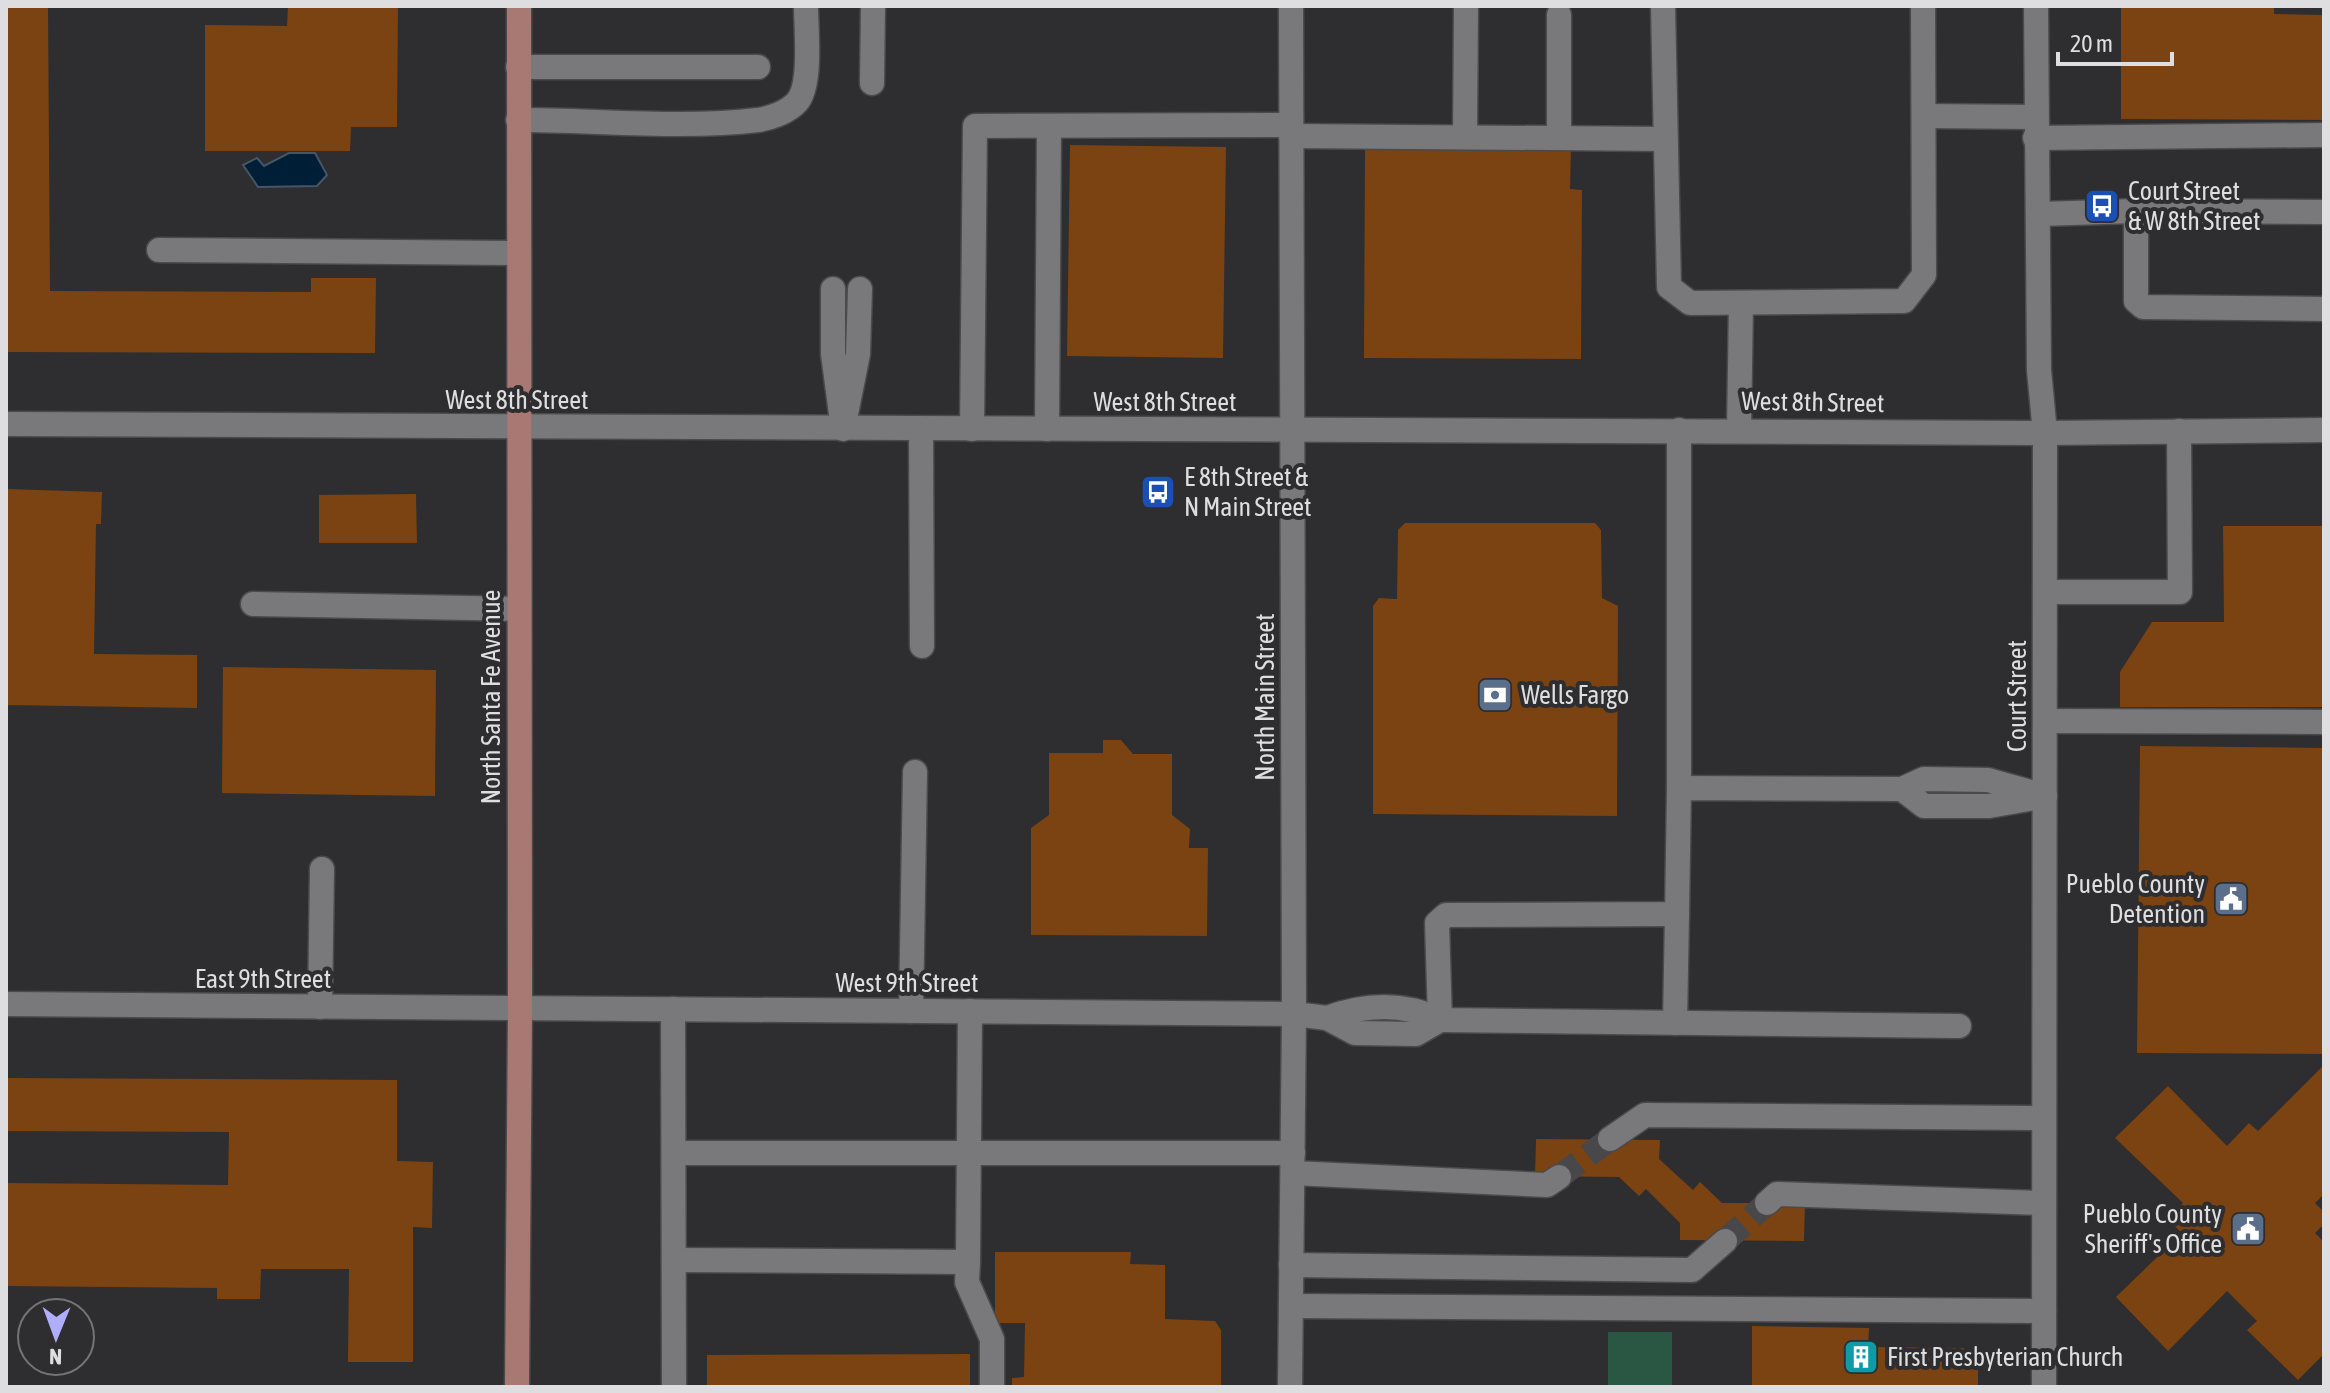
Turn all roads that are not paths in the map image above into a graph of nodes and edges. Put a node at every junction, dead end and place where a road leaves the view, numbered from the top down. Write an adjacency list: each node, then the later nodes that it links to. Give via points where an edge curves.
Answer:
1 (519, 6): 10 (main road, North Santa Fe Avenue)
2 (806, 6): 14 (street, via 805,89 781,114 711,122)
3 (873, 6): 12 (street)
4 (1291, 6): 17 (street, North Main Street)
5 (1466, 6): 19 (street)
6 (1663, 6): 21 (street)
7 (1923, 6): 13 (street)
8 (2036, 6): 16 (street, Court Street)
9 (1559, 15): 20 (street)
10 (518, 67): 11 (street); 14 (main road, North Santa Fe Avenue)
11 (758, 67)
12 (872, 83)
13 (1924, 116): 16 (street); 29 (street, via 1924,275 1904,301)
14 (518, 120): 26 (main road, North Santa Fe Avenue)
15 (1049, 126): 17 (street); 35 (street, via 975,126); 36 (street)
16 (2035, 128): 18 (street); 24 (street, Court Street)
17 (1291, 131): 19 (street); 38 (street, North Main Street)
18 (2324, 135)
19 (1465, 137): 20 (street)
20 (1559, 138): 21 (street)
21 (1664, 139): 29 (street, via 1669,287 1690,303)
22 (2136, 211): 23 (street); 24 (street); 30 (street, via 2136,301 2143,307)
23 (2324, 212)
24 (2040, 214): 42 (street, Court Street, via 2039,370)
25 (159, 250): 26 (street)
26 (518, 253): 32 (main road, North Santa Fe Avenue)
27 (833, 289): 33 (street, via 833,354)
28 (860, 289): 33 (street, via 858,354)
29 (1741, 303): 37 (street)
30 (2324, 309)
31 (6, 424): 32 (street, West 8th Street)
32 (517, 428): 33 (street, West 8th Street); 45 (main road, North Santa Fe Avenue)
33 (843, 429): 34 (street, West 8th Street)
34 (921, 429): 35 (street, West 8th Street); 46 (street)
35 (972, 429): 36 (street, West 8th Street)
36 (1047, 429): 38 (street, West 8th Street)
37 (1739, 429): 39 (street, West 8th Street); 42 (street, West 8th Street)
38 (1293, 430): 39 (street, West 8th Street); 60 (street, North Main Street)
39 (1679, 430): 50 (street)
40 (2324, 430): 41 (street, West 8th Street)
41 (2179, 431): 42 (street, West 8th Street); 43 (street, via 2180,592)
42 (2045, 433): 43 (street, Court Street)
43 (2045, 592): 47 (street, Court Street)
44 (253, 604): 45 (street)
45 (518, 609): 56 (main road, North Santa Fe Avenue)
46 (922, 646)
47 (2045, 721): 48 (street); 51 (street, Court Street)
48 (2324, 722)
49 (915, 772): 58 (street)
50 (1679, 788): 51 (street, via 1902,789 1924,779 1988,780); 53 (street)
51 (2045, 796): 64 (street, Court Street)
52 (322, 869): 55 (street)
53 (1677, 914): 61 (street, via 1446,915 1437,923); 62 (street)
54 (6, 1004): 55 (street, East 9th Street)
55 (320, 1007): 56 (street, East 9th Street)
56 (520, 1008): 57 (street, West 9th Street); 78 (main road, North Santa Fe Avenue)
57 (673, 1009): 58 (street, West 9th Street); 66 (street)
58 (911, 1011): 59 (street, West 9th Street)
59 (970, 1011): 60 (street, West 9th Street); 67 (street)
60 (1294, 1014): 61 (street, West 9th Street, via 1327,1018 1355,1033 1416,1034); 68 (street, North Main Street)
61 (1440, 1020): 62 (street)
62 (1675, 1023): 63 (street)
63 (1959, 1026)
64 (2044, 1118): 65 (street, via 1645,1115); 71 (street, Court Street)
65 (1610, 1139)
66 (674, 1153): 67 (street); 73 (street)
67 (969, 1153): 68 (street); 74 (street)
68 (1293, 1163): 69 (street, via 1547,1185); 75 (street, North Main Street)
69 (1559, 1177)
70 (1767, 1203): 71 (street, via 1777,1194)
71 (2044, 1203): 77 (street, Court Street)
72 (1725, 1241): 75 (street, via 1692,1270)
73 (674, 1260): 74 (street); 79 (street)
74 (968, 1262): 80 (street, via 967,1282 992,1339)
75 (1291, 1265): 76 (street, North Main Street)
76 (1291, 1306): 77 (street); 81 (street, North Main Street)
77 (2044, 1311): 82 (street, Court Street)
78 (517, 1387)
79 (674, 1387)
80 (992, 1387)
81 (1290, 1387)
82 (2044, 1387)

